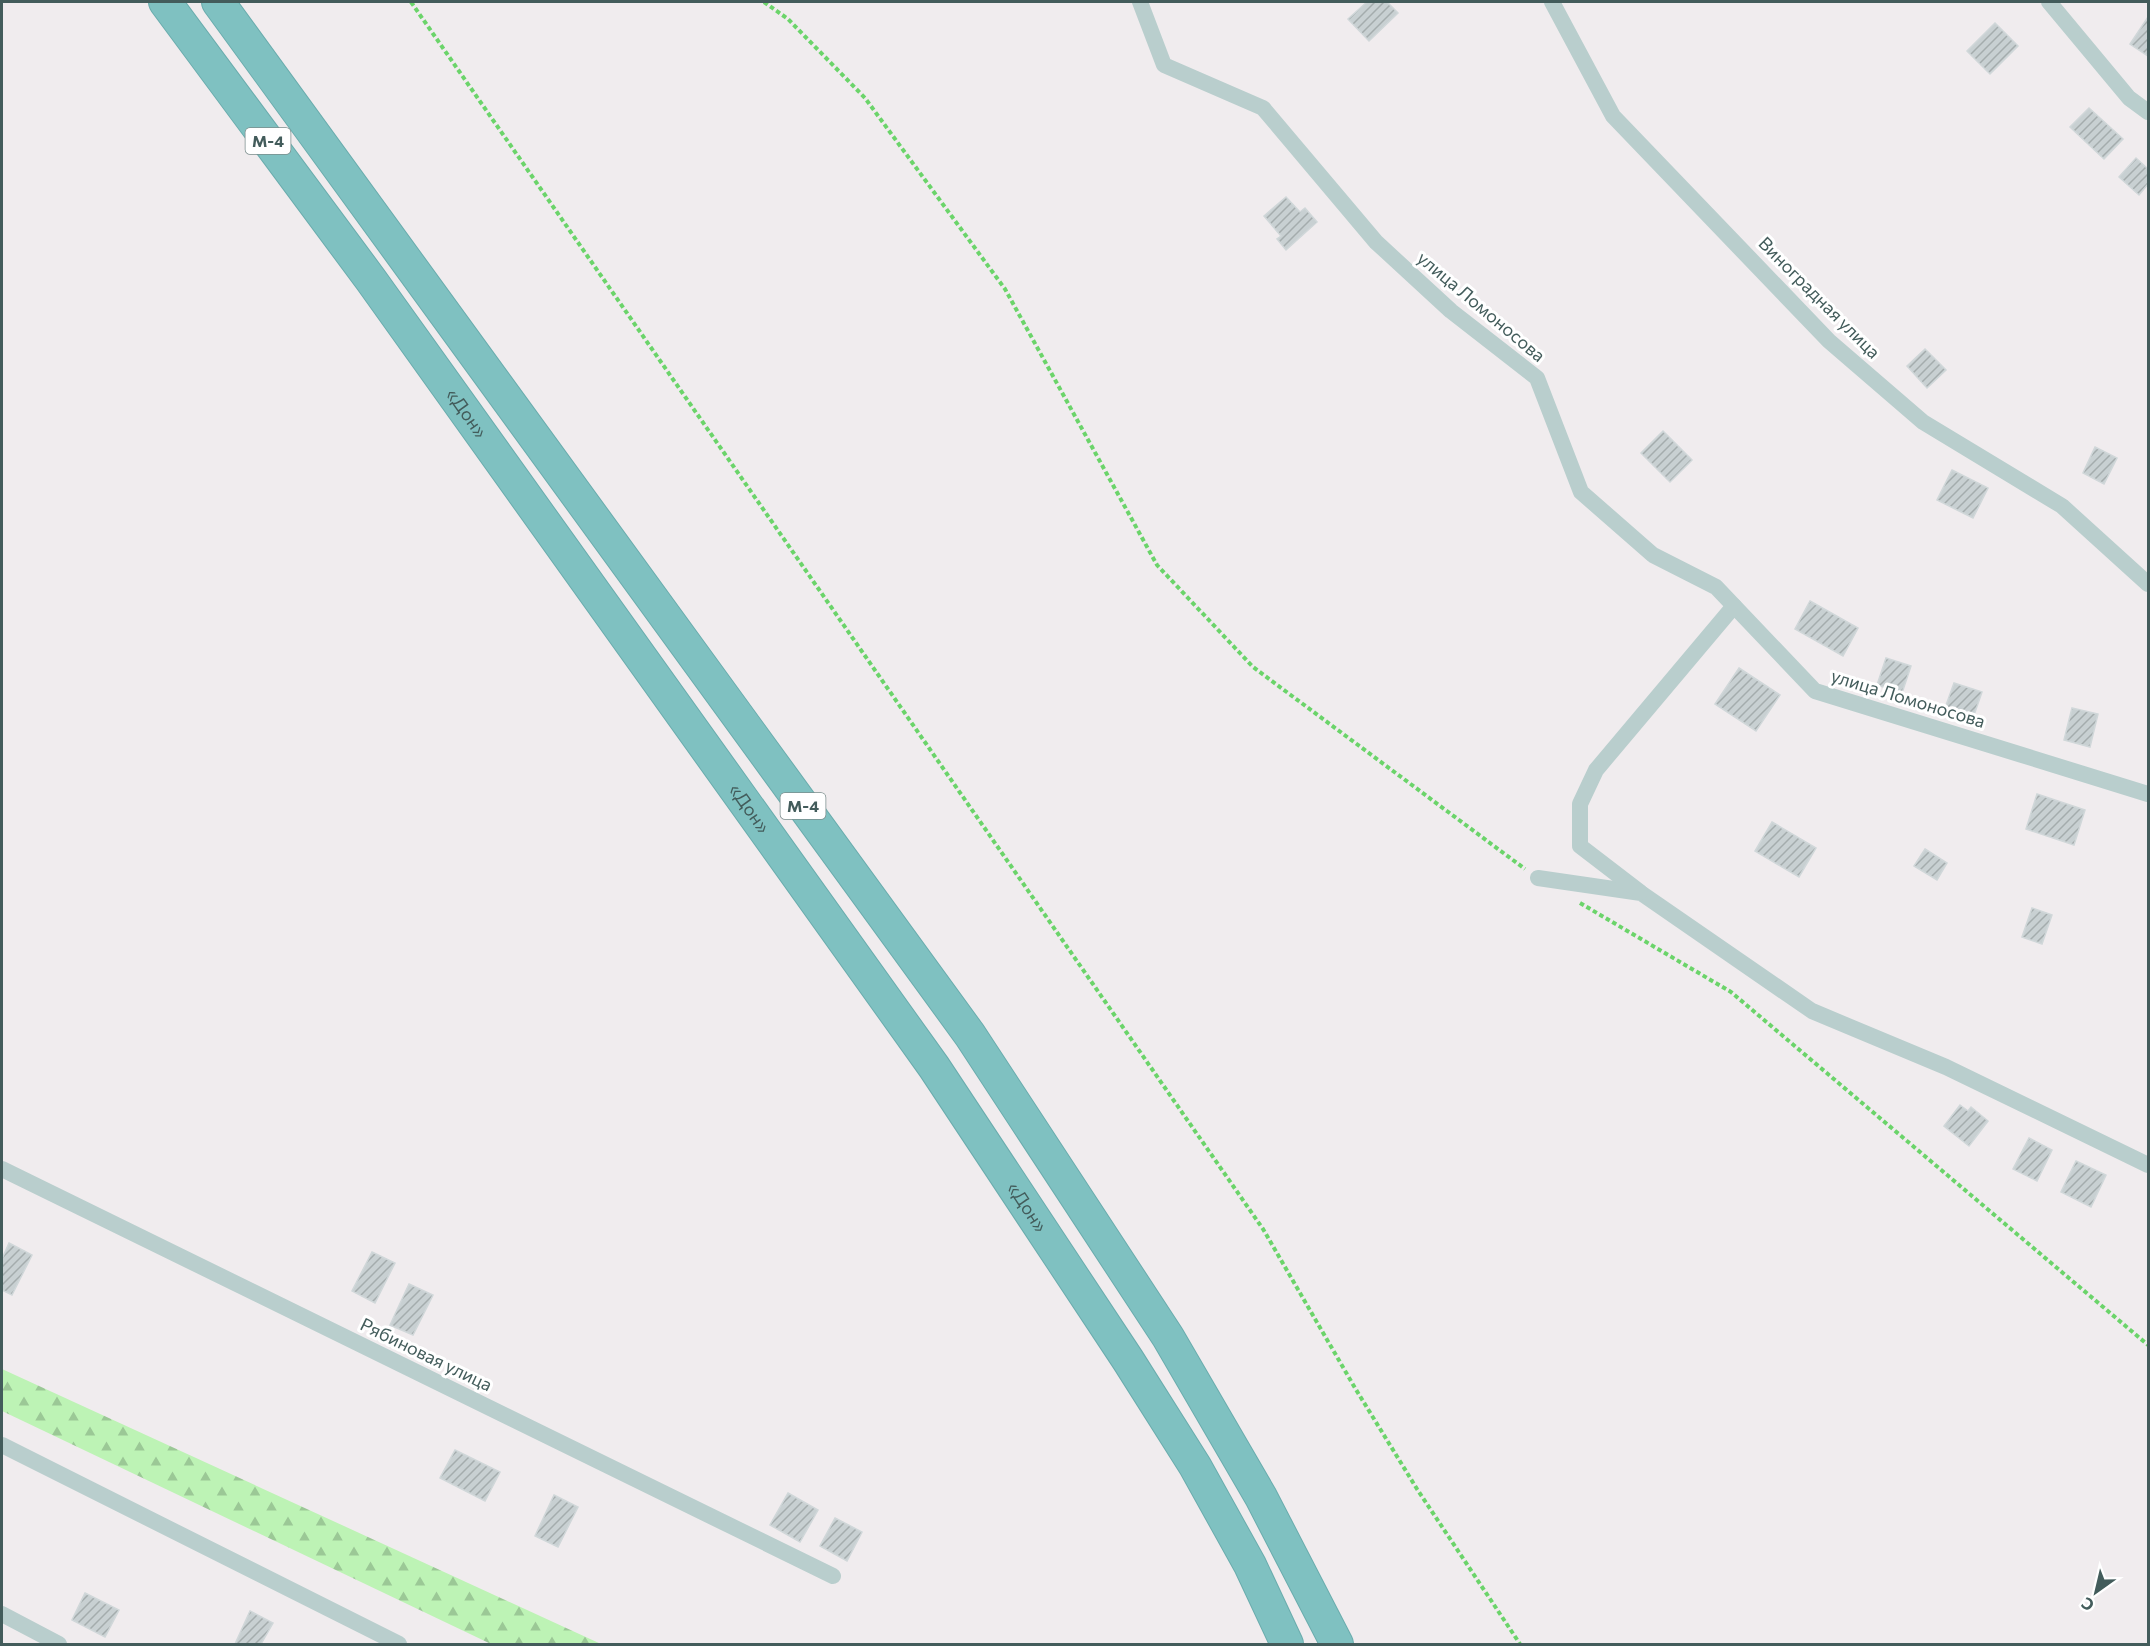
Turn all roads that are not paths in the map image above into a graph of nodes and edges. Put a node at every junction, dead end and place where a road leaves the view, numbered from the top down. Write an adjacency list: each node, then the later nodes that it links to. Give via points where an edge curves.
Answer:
1 (165, 2): 19 (highway, «Дон» / М-4, via 370,280 934,1067 1195,1466 1250,1565)
2 (218, 2): 20 (highway, М-4, via 970,1035 1168,1337 1261,1497)
3 (1140, 2): 8 (street, улица Ломоносова, via 1164,65 1263,108 1376,242 1451,311 1537,378 1581,492 1653,555 1716,587)
4 (1552, 2): 7 (street, Виноградная улица, via 1613,116 1829,341 1923,422 2062,506)
5 (2049, 2): 6 (street, via 2129,98)
6 (2148, 112)
7 (2148, 584)
8 (1734, 606): 9 (street, улица Ломоносова, via 1815,691); 11 (street, via 1596,770 1580,804 1580,846)
9 (2148, 794)
10 (1538, 878): 11 (street)
11 (1641, 893): 12 (street, via 1812,1011 1946,1066)
12 (2148, 1166)
13 (2, 1169): 15 (street, Рябиновая улица)
14 (2, 1445): 18 (street)
15 (832, 1576)
16 (2, 1614): 17 (street)
17 (59, 1644)
18 (399, 1644)
19 (1287, 1644)
20 (1338, 1644)

